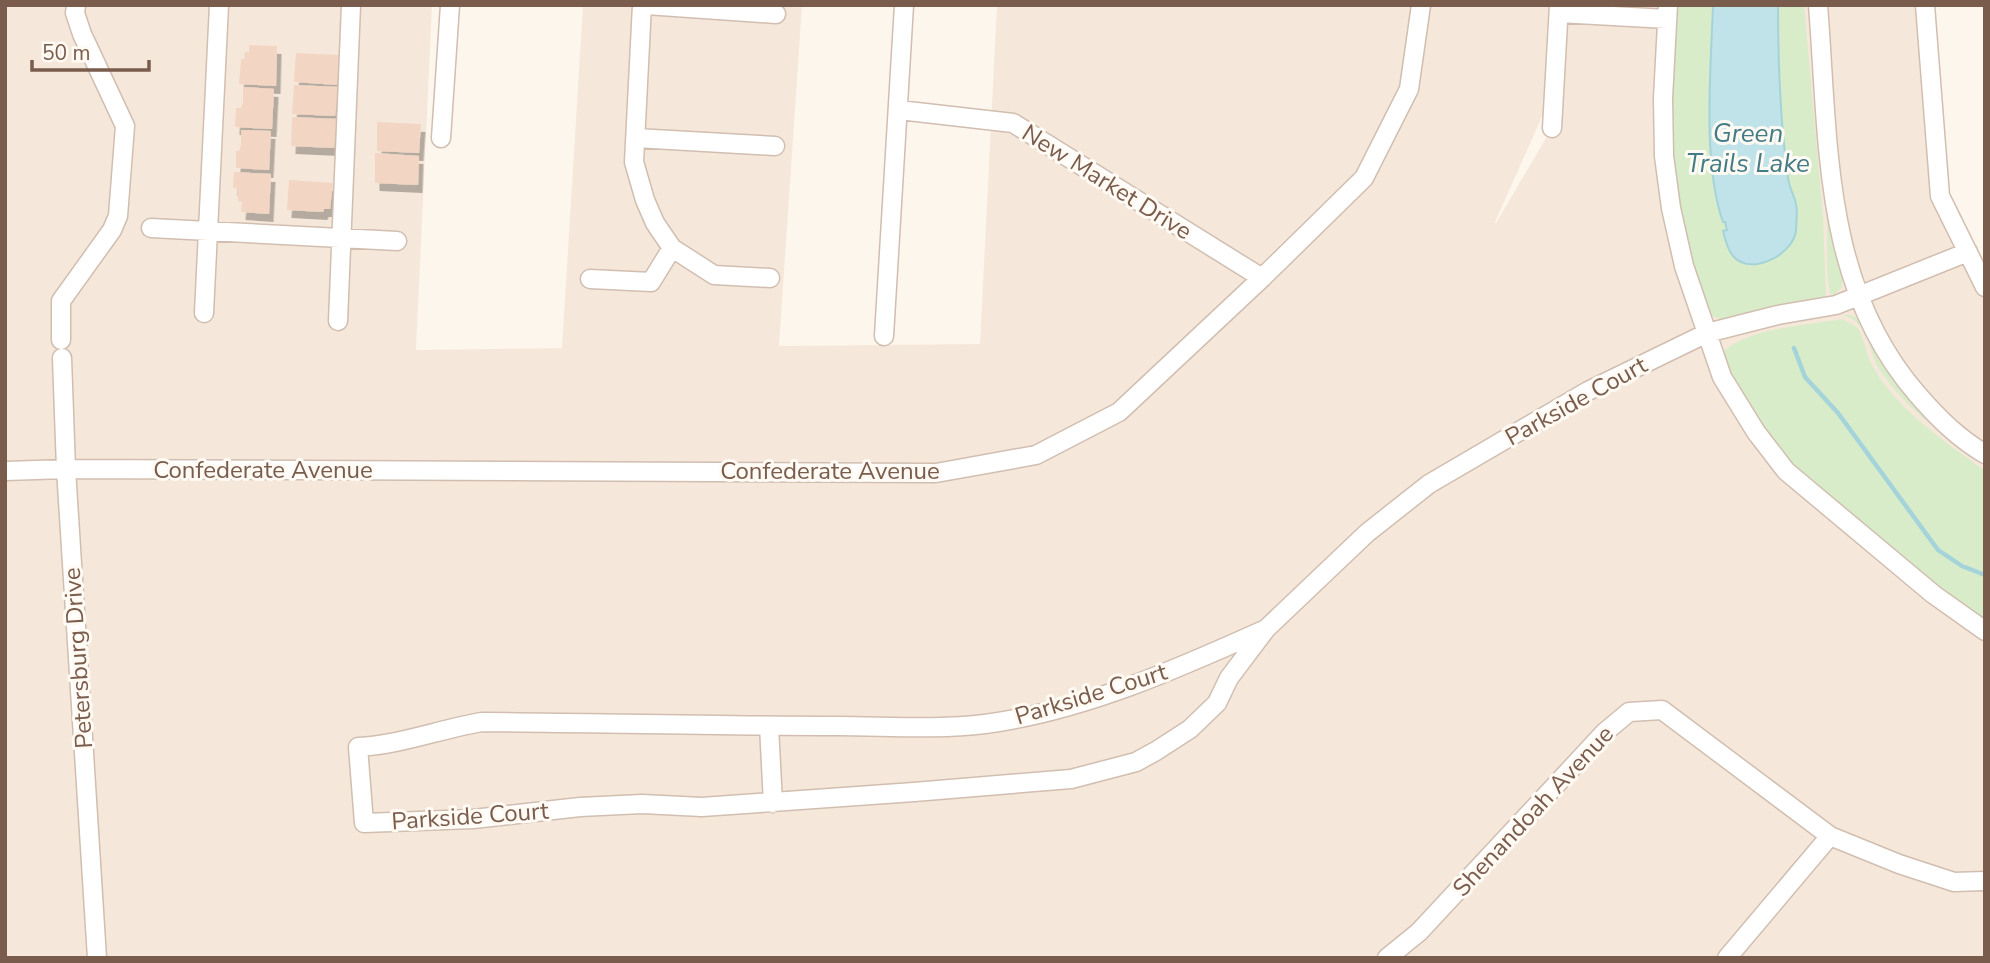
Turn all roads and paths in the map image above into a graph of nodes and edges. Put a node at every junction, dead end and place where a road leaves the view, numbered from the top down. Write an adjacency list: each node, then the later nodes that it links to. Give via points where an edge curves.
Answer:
1 (76, 5): 34 (street, Petersburg Drive, via 82,34 125,126 118,216 61,301)
2 (219, 5): 19 (street)
3 (351, 5): 20 (street)
4 (450, 5): 15 (street)
5 (644, 5): 12 (street); 16 (street)
6 (904, 5): 13 (street)
7 (1421, 5): 25 (street, Confederate Avenue, via 1409,89 1364,178)
8 (1818, 5): 28 (street, via 1835,210)
9 (1925, 5): 23 (street, via 1940,196)
10 (1559, 9): 11 (street); 14 (street)
11 (1667, 12): 31 (street, via 1664,156 1684,266)
12 (776, 14)
13 (899, 110): 25 (street, New Market Drive, via 1013,123); 32 (street)
14 (1552, 128)
15 (441, 138)
16 (636, 138): 17 (street); 22 (street, via 634,162 645,200)
17 (775, 146)
18 (150, 228): 19 (street)
19 (208, 231): 20 (street); 29 (street)
20 (341, 239): 21 (street); 30 (street)
21 (397, 241)
22 (672, 248): 24 (street, via 714,275); 26 (street, via 650,282)
23 (1968, 252): 27 (street); 28 (street, Parkside Court)
24 (769, 278)
25 (1262, 278): 34 (street, Confederate Avenue, via 1119,412 1036,455 936,473)
26 (590, 279)
27 (1985, 287)
28 (1859, 297): 31 (street, Parkside Court); 33 (street, via 1881,346 1907,383 1965,443)
29 (204, 313)
30 (338, 321)
31 (1707, 333): 36 (street, Parkside Court, via 1588,391 1429,484 1367,533); 37 (street, via 1722,377 1786,471 1933,594)
32 (884, 336)
33 (1985, 454)
34 (66, 469): 35 (street, Confederate Avenue); 42 (street, Petersburg Drive)
35 (5, 471)
36 (1266, 629): 38 (street, Parkside Court, via 1117,690 1020,718 955,726); 39 (street, Parkside Court, via 1229,678 1217,703 1190,729 1136,762 1070,779)
37 (1985, 631)
38 (769, 726): 39 (street); 39 (street, Parkside Court, via 481,722 358,747 364,824 473,819 592,806)
39 (773, 803)
40 (1830, 836): 41 (street, Shenandoah Avenue, via 1954,882); 43 (street, Shenandoah Avenue, via 1662,710 1629,712 1605,732 1419,932); 44 (street)
41 (1985, 881)
42 (97, 958)
43 (1387, 958)
44 (1727, 958)

